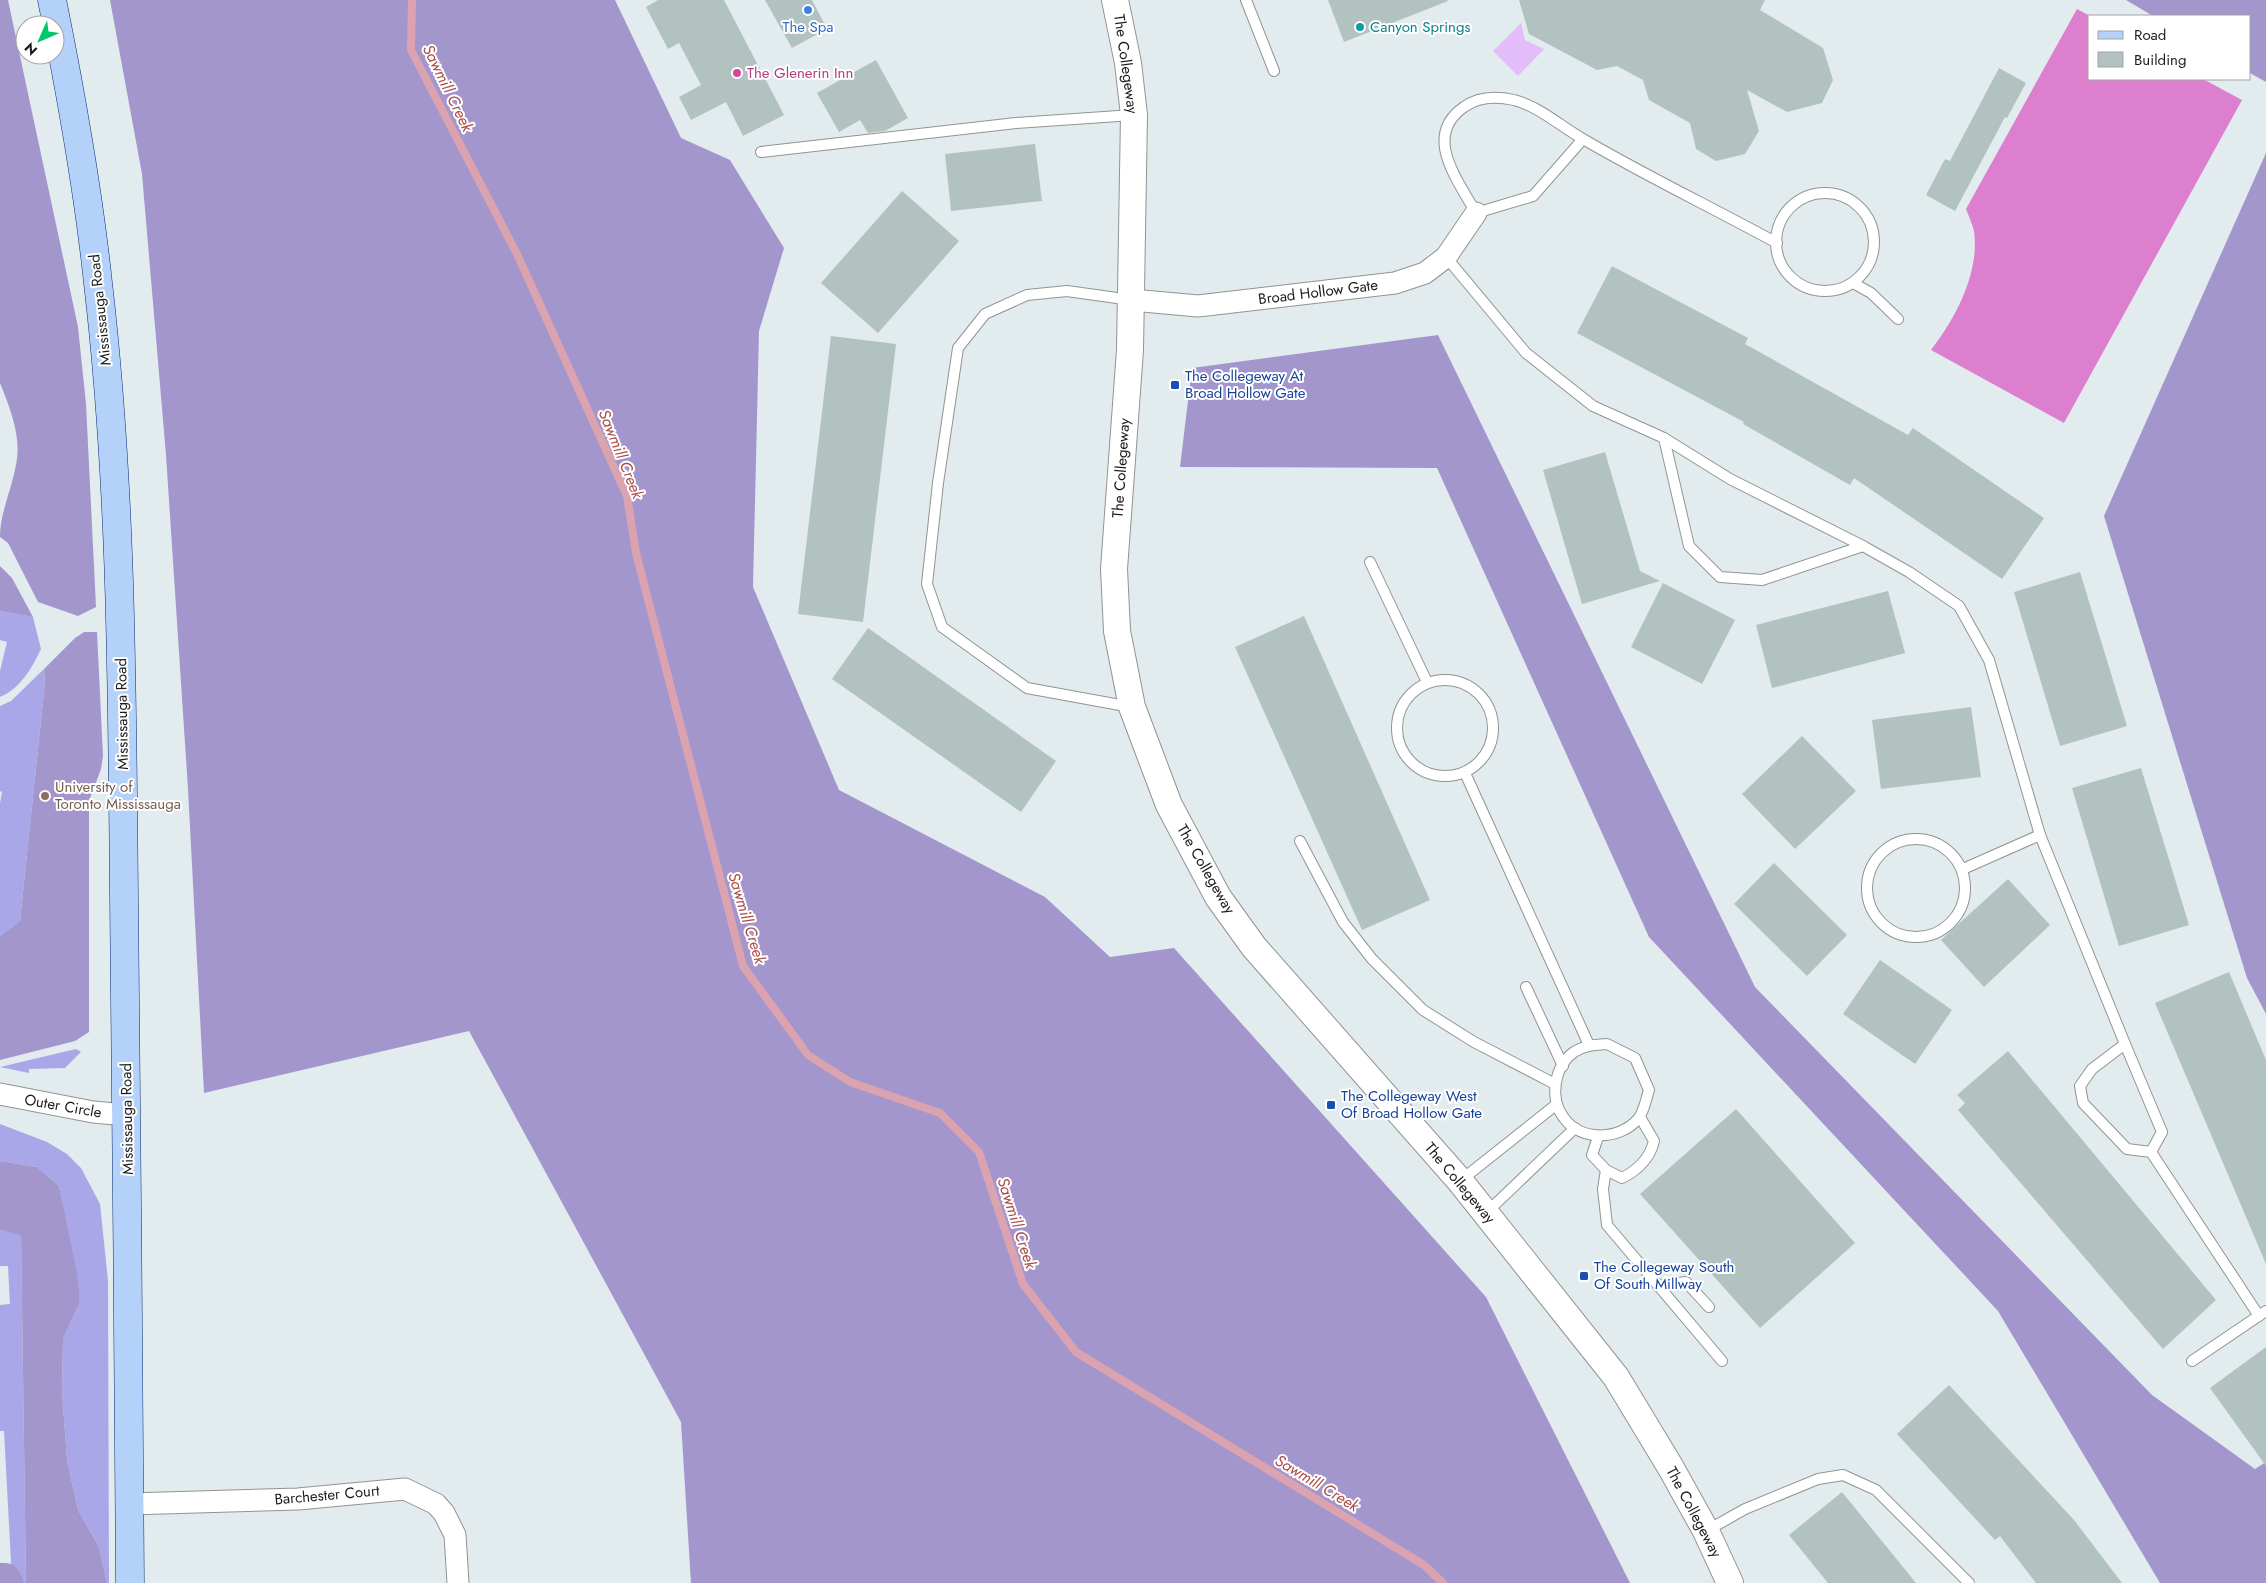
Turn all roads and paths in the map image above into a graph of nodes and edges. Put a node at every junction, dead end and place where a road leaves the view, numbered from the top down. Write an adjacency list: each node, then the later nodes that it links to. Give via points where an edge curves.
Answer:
1 (52, 0): 30 (main road, Mississauga Road, via 87,196 99,285 112,440 121,600)
2 (1115, 0): 5 (street, The Collegeway, via 1128,63)
3 (1246, 0): 4 (lane)
4 (1274, 71)
5 (1134, 115): 7 (lane, via 1016,123); 12 (street, The Collegeway)
6 (1583, 140): 8 (lane, via 1533,196); 8 (lane, via 1532,106 1491,97 1471,102 1454,114 1444,131 1444,150); 9 (lane)
7 (761, 152)
8 (1476, 213): 10 (street, Broad Hollow Gate)
9 (1777, 243): 11 (lane, via 1783,266 1792,279 1806,288 1839,290); 11 (lane, via 1781,220 1804,198 1835,194 1850,200 1863,211 1875,241 1865,272)
10 (1446, 257): 12 (street, Broad Hollow Gate, via 1425,273 1395,283 1198,306); 14 (lane, via 1526,353 1554,377 1592,406)
11 (1853, 283): 13 (lane, via 1871,293)
12 (1132, 300): 18 (street, The Collegeway, via 1114,569 1117,631); 18 (lane, via 1067,291 1027,294 985,314 958,348 927,584 942,627 1027,688)
13 (1898, 319)
14 (1664, 438): 15 (lane, via 1730,479); 15 (lane, via 1689,546 1720,577 1762,580)
15 (1863, 546): 20 (lane, via 1959,606 1989,660)
16 (1370, 562): 17 (lane)
17 (1427, 682): 19 (lane, via 1447,679 1470,686 1488,705 1494,728 1487,753); 19 (lane, via 1406,698 1396,723 1400,748 1416,768 1439,776)
18 (1132, 707): 36 (street, The Collegeway, via 1169,805 1218,897 1254,947)
19 (1465, 773): 25 (lane)
20 (2040, 835): 22 (lane); 24 (lane)
21 (1300, 841): 27 (lane, via 1343,922 1372,959 1423,1010 1474,1042)
22 (1963, 869): 22 (lane, via 1948,848 1932,841 1923,838 1898,841 1876,857 1866,880 1869,907 1885,928 1909,938 1935,935 1956,919 1963,903 1966,895)
23 (1526, 987): 26 (lane)
24 (2125, 1044): 34 (lane, via 2162,1132); 34 (lane, via 2092,1069 2080,1086 2083,1102 2127,1149)
25 (1589, 1045): 26 (lane, via 1573,1053); 31 (lane, via 1607,1044 1635,1058 1649,1090)
26 (1563, 1066): 27 (lane)
27 (1555, 1084): 29 (lane)
28 (0, 1094): 30 (street, Outer Circle, via 93,1112)
29 (1557, 1104): 32 (lane, via 1564,1118); 36 (lane)
30 (127, 1115): 43 (main road, Mississauga Road)
31 (1640, 1117): 33 (lane, via 1628,1129); 35 (lane, via 1654,1141 1651,1154 1622,1178)
32 (1575, 1128): 33 (lane); 37 (lane)
33 (1598, 1137): 35 (lane, via 1592,1155)
34 (2151, 1152): 40 (lane)
35 (1606, 1170): 38 (lane, via 1603,1189 1607,1225)
36 (1460, 1181): 37 (street, The Collegeway)
37 (1486, 1213): 44 (street, The Collegeway, via 1616,1377)
38 (1659, 1286): 39 (lane, via 1686,1282); 41 (lane)
39 (1709, 1307)
40 (2262, 1314): 42 (lane)
41 (1722, 1361)
42 (2192, 1361)
43 (129, 1504): 45 (main road, Mississauga Road); 46 (street, Barchester Court, via 298,1499 405,1489 436,1504 444,1513 455,1535)
44 (1706, 1531): 47 (street, The Collegeway); 48 (lane, via 1745,1509 1818,1479 1843,1475 1876,1490)
45 (130, 1583)
46 (458, 1583)
47 (1730, 1583)
48 (1969, 1583)

